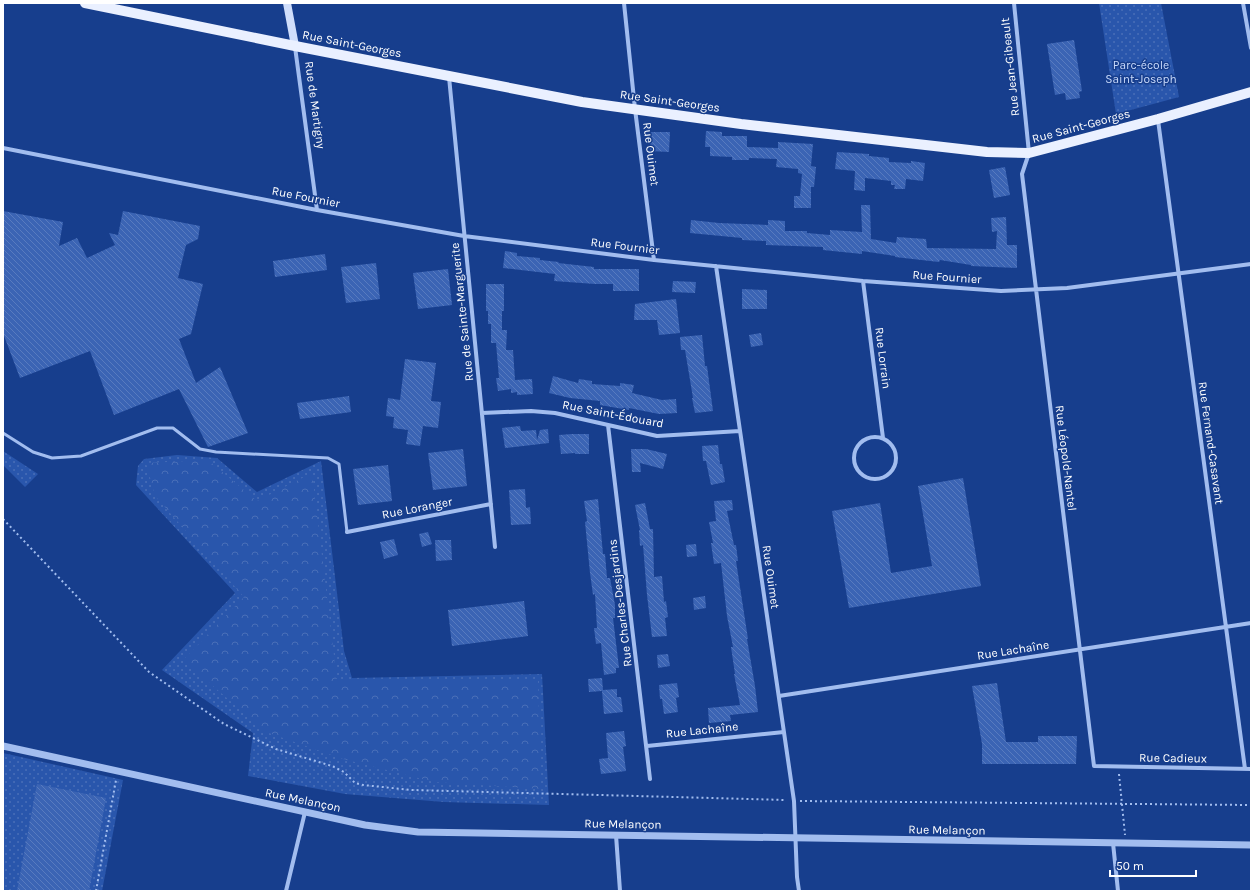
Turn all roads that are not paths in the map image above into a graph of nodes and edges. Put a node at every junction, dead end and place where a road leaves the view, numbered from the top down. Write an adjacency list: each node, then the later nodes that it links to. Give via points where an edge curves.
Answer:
1 (85, 3): 6 (main road, Rue Saint-Georges)
2 (287, 3): 6 (main road, Rue de Martigny)
3 (624, 3): 10 (street, Rue Ouimet)
4 (1014, 3): 13 (street, Rue Jean-Gibeault)
5 (1243, 3): 7 (street)
6 (295, 46): 8 (main road, Rue Saint-Georges); 14 (street, Rue de Martigny)
7 (1251, 48)
8 (449, 76): 10 (main road, Rue Saint-Georges, via 582,102); 15 (street, Rue de Sainte-Marguerite)
9 (1251, 92): 11 (main road, Rue Saint-Georges)
10 (635, 109): 13 (main road, Rue Saint-Georges, via 741,124 987,152); 16 (street, Rue Ouimet)
11 (1158, 119): 13 (main road, Rue Saint-Georges); 19 (street, Rue Fernand-Casavant)
12 (3, 148): 14 (street, Rue Fournier)
13 (1029, 153): 21 (street, Rue Léopold-Nantel, via 1022,174)
14 (317, 210): 15 (street, Rue Fournier)
15 (464, 236): 16 (street, Rue Fournier); 22 (street, Rue de Sainte-Marguerite)
16 (654, 260): 18 (street, Rue Fournier)
17 (1251, 264): 19 (street, Rue Fournier)
18 (716, 266): 20 (street, Rue Fournier); 24 (street, Rue Ouimet)
19 (1179, 273): 21 (street, Rue Fournier, via 1068,288); 31 (street, Rue Fernand-Casavant)
20 (863, 281): 21 (street, Rue Fournier, via 1001,291); 26 (street, Rue Lorrain)
21 (1035, 289): 32 (street, Rue Léopold-Nantel)
22 (482, 413): 23 (street, Rue Saint-Édouard, via 556,413); 27 (street, Rue de Sainte-Marguerite)
23 (608, 425): 24 (street, Rue Saint-Édouard, via 657,436); 36 (street, Rue Charles-Desjardins)
24 (740, 431): 33 (street, Rue Ouimet)
25 (3, 433): 28 (lane, via 33,452 52,458 81,456 157,428 173,428 200,449 216,452 328,458 339,464)
26 (883, 438): 26 (street, via 869,437 863,440 854,452 855,466 870,479 884,477 894,468 894,448)
27 (491, 504): 28 (street, Rue Loranger); 29 (street, Rue de Sainte-Marguerite)
28 (347, 532)
29 (495, 547)
30 (1251, 623): 31 (street, Rue Lachaîne)
31 (1226, 627): 32 (street, Rue Lachaîne); 38 (street, Rue Fernand-Casavant)
32 (1080, 649): 33 (street, Rue Lachaîne); 37 (street, Rue Léopold-Nantel)
33 (779, 696): 34 (street, Rue Ouimet)
34 (784, 732): 36 (street, Rue Lachaîne); 43 (street, Rue Ouimet, via 794,801)
35 (3, 746): 41 (street, Rue Melançon)
36 (646, 746): 40 (street, Rue Charles-Desjardins)
37 (1094, 766): 38 (street, Rue Cadieux)
38 (1245, 769): 39 (street, Rue Cadieux)
39 (1251, 769)
40 (650, 779)
41 (305, 812): 42 (street, Rue Melançon, via 365,825 418,832); 46 (street)
42 (616, 835): 43 (street, Rue Melançon); 47 (street)
43 (795, 838): 44 (street, Rue Melançon); 48 (street, Rue Ouimet)
44 (1113, 844): 45 (street, Rue Melançon); 49 (street)
45 (1251, 845)
46 (286, 891)
47 (620, 891)
48 (799, 891)
49 (1118, 891)

